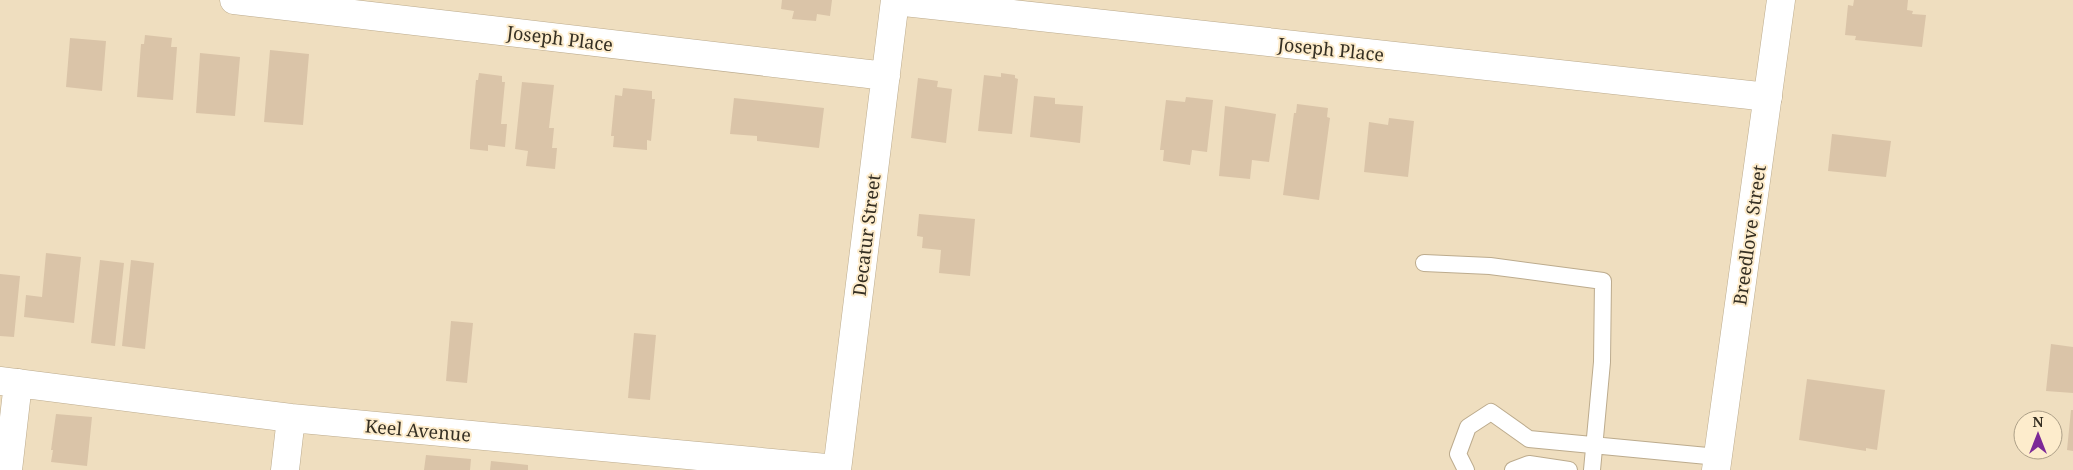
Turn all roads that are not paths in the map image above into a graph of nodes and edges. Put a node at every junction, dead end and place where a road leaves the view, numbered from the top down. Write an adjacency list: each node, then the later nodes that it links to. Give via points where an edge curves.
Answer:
1 (234, 0): 4 (street, Joseph Place)
2 (895, 0): 4 (street, Decatur Street); 5 (street, Joseph Place)
3 (1781, 0): 5 (street, Breedlove Street)
4 (886, 76): 13 (street, Decatur Street)
5 (1768, 97): 10 (street, Breedlove Street)
6 (1424, 263): 9 (lane, via 1490,266 1603,281 1602,362)
7 (9, 382): 8 (street, Keel Avenue); 11 (street)
8 (291, 418): 12 (street); 13 (street, Keel Avenue)
9 (1595, 445): 10 (lane); 14 (lane, via 1529,439 1491,412 1468,427 1458,454); 17 (lane)
10 (1721, 466)
11 (8, 470)
12 (285, 470)
13 (837, 470)
14 (1466, 470)
15 (1514, 470): 16 (lane, via 1529,464)
16 (1568, 470)
17 (1592, 470)

